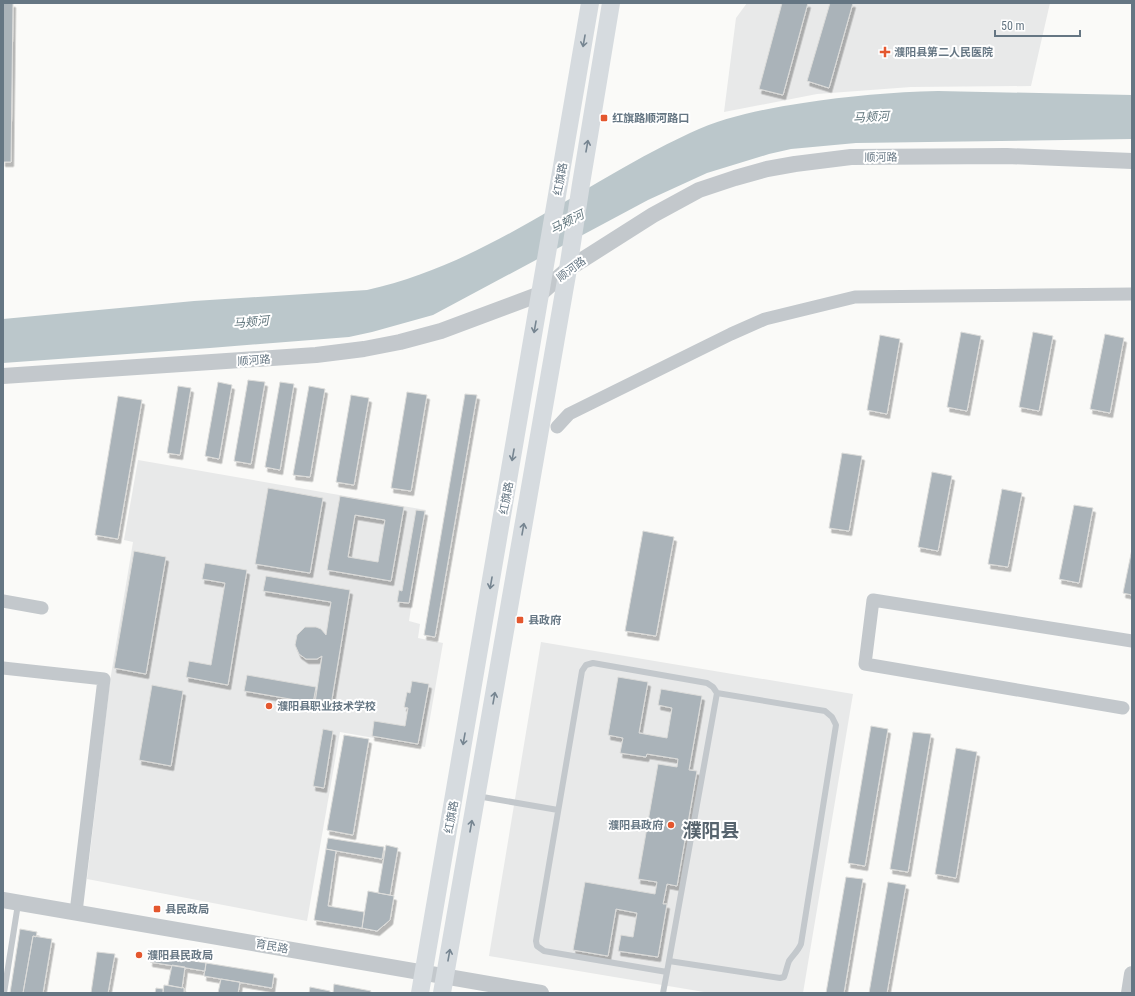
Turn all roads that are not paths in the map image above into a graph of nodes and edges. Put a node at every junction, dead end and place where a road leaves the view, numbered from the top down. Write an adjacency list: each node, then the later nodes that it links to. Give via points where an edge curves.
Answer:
1 (590, 3): 5 (main road, 红旗路, one-way to 5)
2 (611, 3): 4 (main road, 红旗路, one-way to 2)
3 (1132, 161): 4 (street, 顺河路, via 1007,156 852,157 795,164 767,169 699,190)
4 (570, 260): 5 (street, 顺河路); 10 (main road, 红旗路, one-way to 4)
5 (540, 294): 7 (street, 顺河路, via 441,331 364,349 316,356); 9 (main road, 红旗路, one-way to 9)
6 (1132, 294): 8 (street, via 855,297 765,319 569,414)
7 (3, 376)
8 (557, 427)
9 (496, 555): 10 (main road); 22 (main road, 红旗路, one-way to 22)
10 (518, 558): 17 (main road, 红旗路, one-way to 10)
11 (3, 601): 12 (street)
12 (42, 608)
13 (1132, 641): 16 (street, via 874,600 865,664)
14 (3, 668): 20 (street, via 104,679)
15 (717, 693): 18 (lane, via 707,683 593,663 586,665 582,671); 21 (lane); 21 (lane, via 825,711 836,725 801,944 789,962 784,977 780,978)
16 (1123, 708)
17 (477, 796): 18 (lane); 25 (main road, 红旗路, one-way to 17)
18 (558, 810): 23 (lane, via 536,946 544,951)
19 (11, 901): 20 (street, 育民路); 26 (lane)
20 (76, 912): 22 (street, 育民路)
21 (669, 961): 23 (lane)
22 (424, 972): 25 (street, 育民路); 27 (main road, 红旗路)
23 (667, 972): 29 (lane)
24 (1132, 974): 30 (street)
25 (444, 985): 28 (street, 育民路)
26 (4, 993)
27 (420, 993)
28 (541, 993)
29 (663, 993)
30 (1129, 993)

